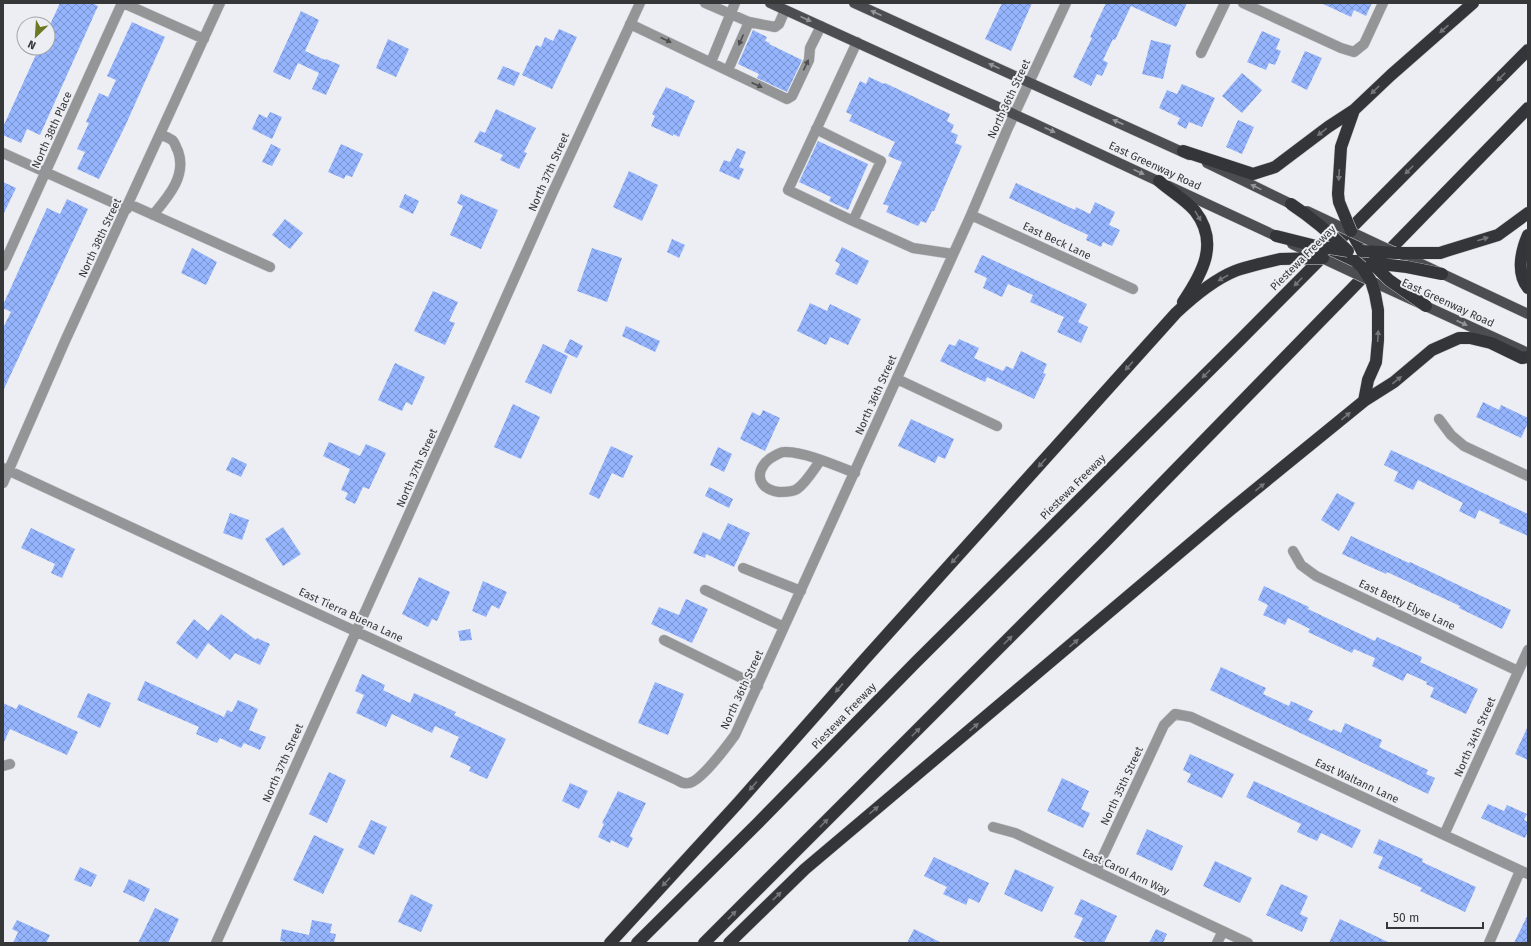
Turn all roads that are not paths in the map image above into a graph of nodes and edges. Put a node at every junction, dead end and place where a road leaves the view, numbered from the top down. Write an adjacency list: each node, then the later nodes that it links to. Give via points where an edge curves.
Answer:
1 (122, 3): 18 (street); 32 (street, North 38th Place)
2 (220, 3): 18 (street, North 38th Street)
3 (640, 3): 16 (street, North 37th Street)
4 (705, 3): 14 (street)
5 (735, 3): 14 (street)
6 (770, 3): 13 (main road, East Greenway Road)
7 (854, 3): 24 (main road, one-way to 7)
8 (1066, 3): 24 (street, North 36th Street)
9 (1226, 3): 21 (street)
10 (1242, 3): 11 (street, via 1354,52 1364,44)
11 (1383, 3)
12 (1473, 3): 26 (highway, one-way to 26)
13 (784, 10): 15 (street, via 779,24 774,27); 17 (main road, East Greenway Road, one-way to 17)
14 (731, 14): 15 (street); 22 (street)
15 (750, 22): 23 (street, one-way to 23)
16 (630, 24): 22 (street, one-way to 22); 74 (street, North 37th Street)
17 (821, 26): 19 (main road, East Greenway Road); 23 (street, one-way to 17, via 787,99 792,96 809,60 810,48)
18 (204, 39): 29 (street, North 38th Street)
19 (857, 42): 27 (main road, East Greenway Road); 28 (street)
20 (1528, 50): 88 (highway, Piestewa Freeway, one-way to 88)
21 (1201, 53)
22 (711, 62): 23 (street)
23 (728, 70)
24 (1030, 82): 27 (street, North 36th Street); 30 (main road, one-way to 24)
25 (1528, 108): 89 (highway, one-way to 25, via 1104,543)
26 (1354, 110): 30 (highway, one-way to 30, via 1275,167 1253,174); 40 (highway, one-way to 40, bridge, via 1341,148 1338,194)
27 (1015, 114): 33 (main road, East Greenway Road, one-way to 33); 37 (street, North 36th Street)
28 (816, 129): 39 (street, via 788,190); 39 (street, via 881,160)
29 (161, 134): 35 (street, North 38th Street); 38 (street, via 173,141 180,163 177,182)
30 (1182, 152): 34 (main road, one-way to 30)
31 (3, 153): 32 (street)
32 (46, 172): 35 (street); 49 (street, North 38th Place)
33 (1158, 181): 42 (main road, East Greenway Road); 56 (highway, one-way to 56, via 1195,211 1204,226 1207,238 1208,249 1200,276)
34 (1291, 204): 40 (main road, bridge); 43 (highway, bridge, via 1317,221)
35 (128, 207): 38 (street); 65 (street, North 38th Street)
36 (1528, 213): 44 (highway, one-way to 36, via 1440,253 1498,234)
37 (971, 214): 45 (street, North 36th Street); 54 (street, East Beck Lane)
38 (153, 215): 50 (street)
39 (853, 221): 45 (street, via 913,248)
40 (1351, 231): 44 (main road, bridge); 46 (highway)
41 (1528, 235): 53 (highway, via 1522,249 1521,262 1525,285)
42 (1276, 236): 43 (highway, bridge); 47 (main road, East Greenway Road, bridge)
43 (1348, 251): 46 (highway)
44 (1396, 253): 46 (highway, bridge); 51 (main road, bridge)
45 (954, 254): 60 (street, North 36th Street)
46 (1359, 256): 47 (highway, bridge); 48 (highway); 52 (highway, bridge, via 1362,267)
47 (1323, 258): 52 (main road, East Greenway Road, bridge); 56 (highway, one-way to 56, bridge, via 1280,259 1234,272 1212,284)
48 (1372, 263): 51 (highway, bridge); 55 (highway, bridge, via 1389,280)
49 (3, 266)
50 (270, 267)
51 (1442, 274): 57 (main road)
52 (1371, 281): 55 (main road, East Greenway Road, bridge); 61 (highway, one-way to 52, via 1368,380 1376,362 1378,310)
53 (1528, 288)
54 (1133, 289)
55 (1426, 306): 58 (main road, East Greenway Road, one-way to 58)
56 (1176, 313): 87 (highway, one-way to 87)
57 (1528, 314)
58 (1528, 353)
59 (1528, 357): 61 (highway, one-way to 59, via 1394,382 1432,350 1459,338 1491,343 1522,358)
60 (897, 379): 63 (street); 66 (street, North 36th Street)
61 (1364, 401): 90 (highway, one-way to 61, via 804,869)
62 (1439, 419): 67 (street, via 1451,435 1464,446)
63 (997, 426)
64 (820, 461): 64 (street, via 797,453 783,452 769,459 762,467 762,484 771,490 783,492 796,489); 66 (street)
65 (6, 469): 68 (street, North 38th Street); 74 (street, East Tierra Buena Lane)
66 (855, 473): 72 (street, North 36th Street)
67 (1528, 476)
68 (3, 483)
69 (1292, 551): 77 (street, East Betty Elyse Lane, via 1301,565 1316,576)
70 (744, 568): 72 (street)
71 (705, 590): 73 (street)
72 (801, 591): 73 (street, North 36th Street)
73 (784, 627): 78 (street, North 36th Street)
74 (356, 631): 80 (street, East Tierra Buena Lane, via 677,780); 86 (street, North 37th Street)
75 (664, 640): 78 (street)
76 (1528, 650): 77 (street, North 34th Street)
77 (1518, 671): 82 (street, North 34th Street)
78 (758, 686): 80 (street, North 36th Street, via 735,735 702,775)
79 (1175, 714): 82 (street, East Waltann Lane, via 1191,717); 83 (street, North 35th Street, via 1164,725)
80 (689, 783)
81 (993, 827): 83 (street, East Carol Ann Way, via 1014,833)
82 (1444, 835): 84 (street, East Waltann Lane)
83 (1096, 871): 85 (street, East Carol Ann Way)
84 (1524, 872): 93 (street)
85 (1222, 931): 91 (street); 92 (street, East Carol Ann Way)
86 (216, 943)
87 (610, 943)
88 (637, 943)
89 (704, 943)
90 (729, 943)
91 (1217, 943)
92 (1248, 943)
93 (1489, 943)

